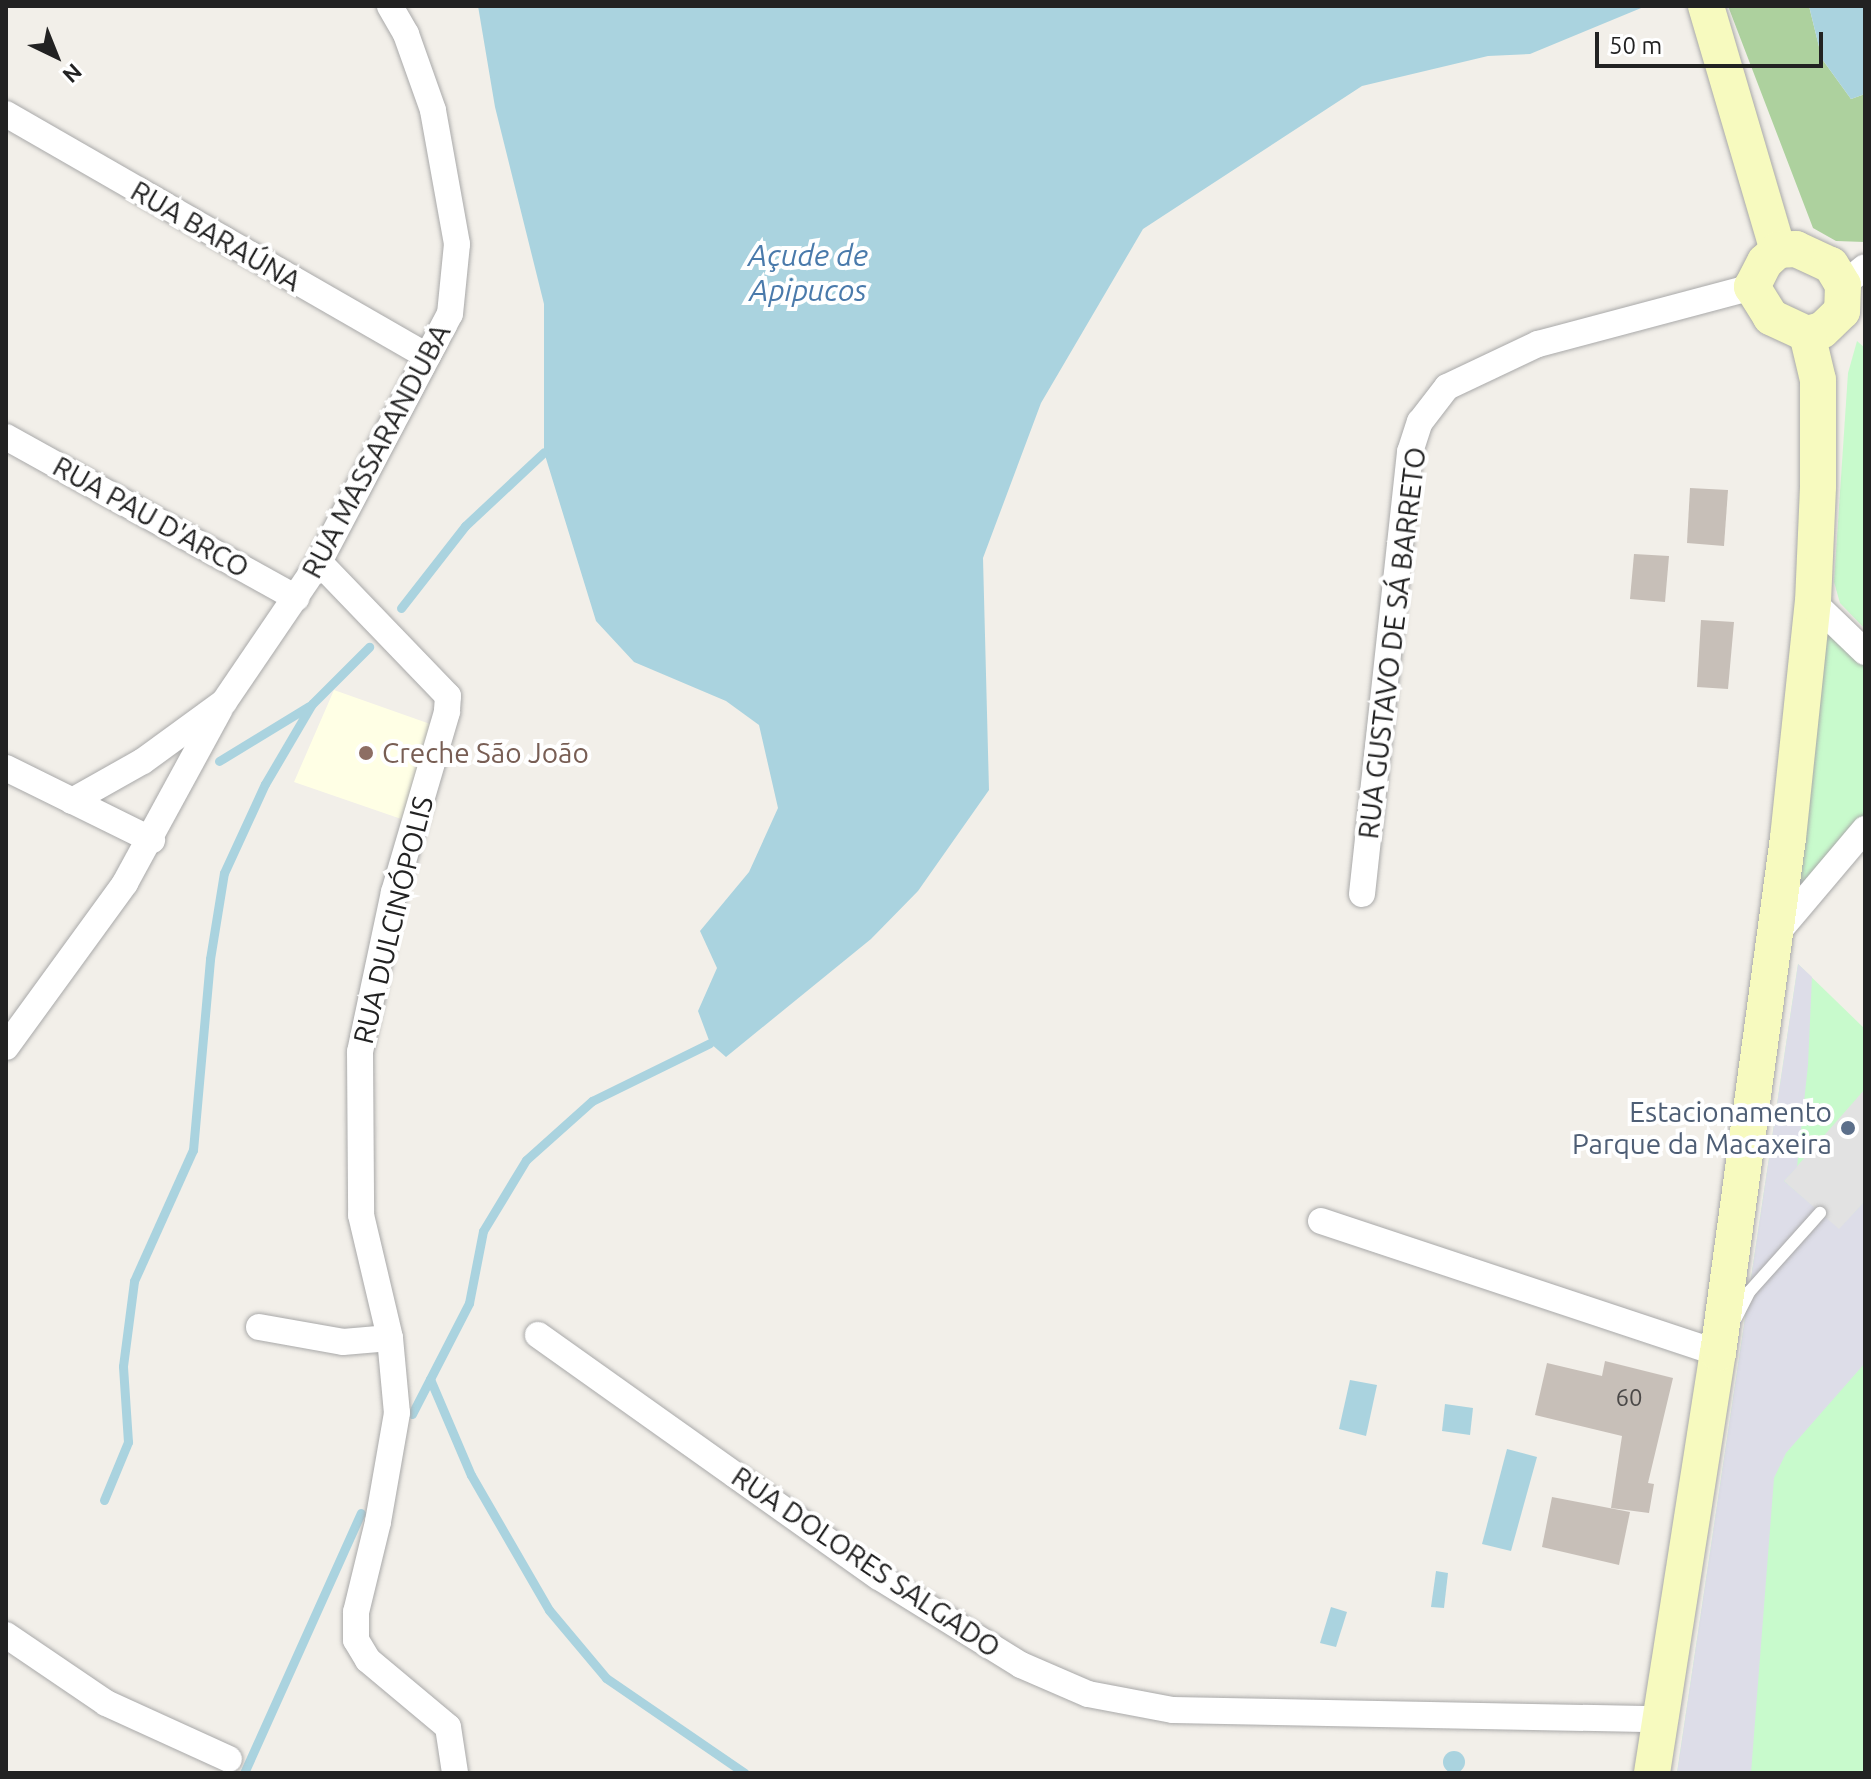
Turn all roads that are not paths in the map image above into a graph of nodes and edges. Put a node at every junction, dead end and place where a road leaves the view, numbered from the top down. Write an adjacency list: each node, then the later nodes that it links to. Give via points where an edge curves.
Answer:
1 (390, 6): 8 (street, RUA MASSARANDUBA, via 406,34 433,110 457,244 450,314)
2 (1706, 6): 4 (street)
3 (6, 114): 8 (street, RUA BARAÚNA)
4 (1778, 250): 5 (street, via 1812,254); 6 (street)
5 (1854, 276): 7 (street, via 1842,311 1822,330)
6 (1752, 287): 7 (street, via 1771,317); 19 (street, RUA GUSTAVO DE SÁ BARRETO, via 1538,344 1447,387 1420,422 1410,452)
7 (1807, 334): 12 (street, via 1818,380)
8 (427, 356): 10 (street, RUA MASSARANDUBA)
9 (6, 437): 11 (street, RUA PAU D'ARCO)
10 (319, 562): 11 (street, RUA MASSARANDUBA); 26 (street, RUA DULCINÓPOLIS, via 448,696 394,892 360,1052 361,1215)
11 (296, 598): 14 (street, RUA MASSARANDUBA)
12 (1813, 602): 13 (street); 20 (street)
13 (1865, 652)
14 (224, 702): 16 (street, RUA MASSARANDUBA, via 143,761); 18 (street)
15 (6, 768): 16 (street)
16 (72, 801): 18 (street)
17 (1865, 829): 20 (street)
18 (152, 840): 21 (street)
19 (1362, 894)
20 (1778, 932): 27 (street)
21 (6, 1047)
22 (1820, 1213): 27 (lane, via 1750,1291)
23 (1321, 1221): 27 (street)
24 (259, 1327): 26 (street, via 343,1342)
25 (538, 1335): 29 (street, RUA DOLORES SALGADO, via 879,1577 1021,1665 1088,1694 1173,1710)
26 (390, 1338): 31 (street, RUA DULCINÓPOLIS, via 397,1413 356,1612 356,1640 368,1660 448,1727)
27 (1718, 1353): 29 (street)
28 (6, 1635): 30 (street, via 106,1703)
29 (1658, 1719): 32 (street)
30 (229, 1759)
31 (455, 1773)
32 (1652, 1773)

